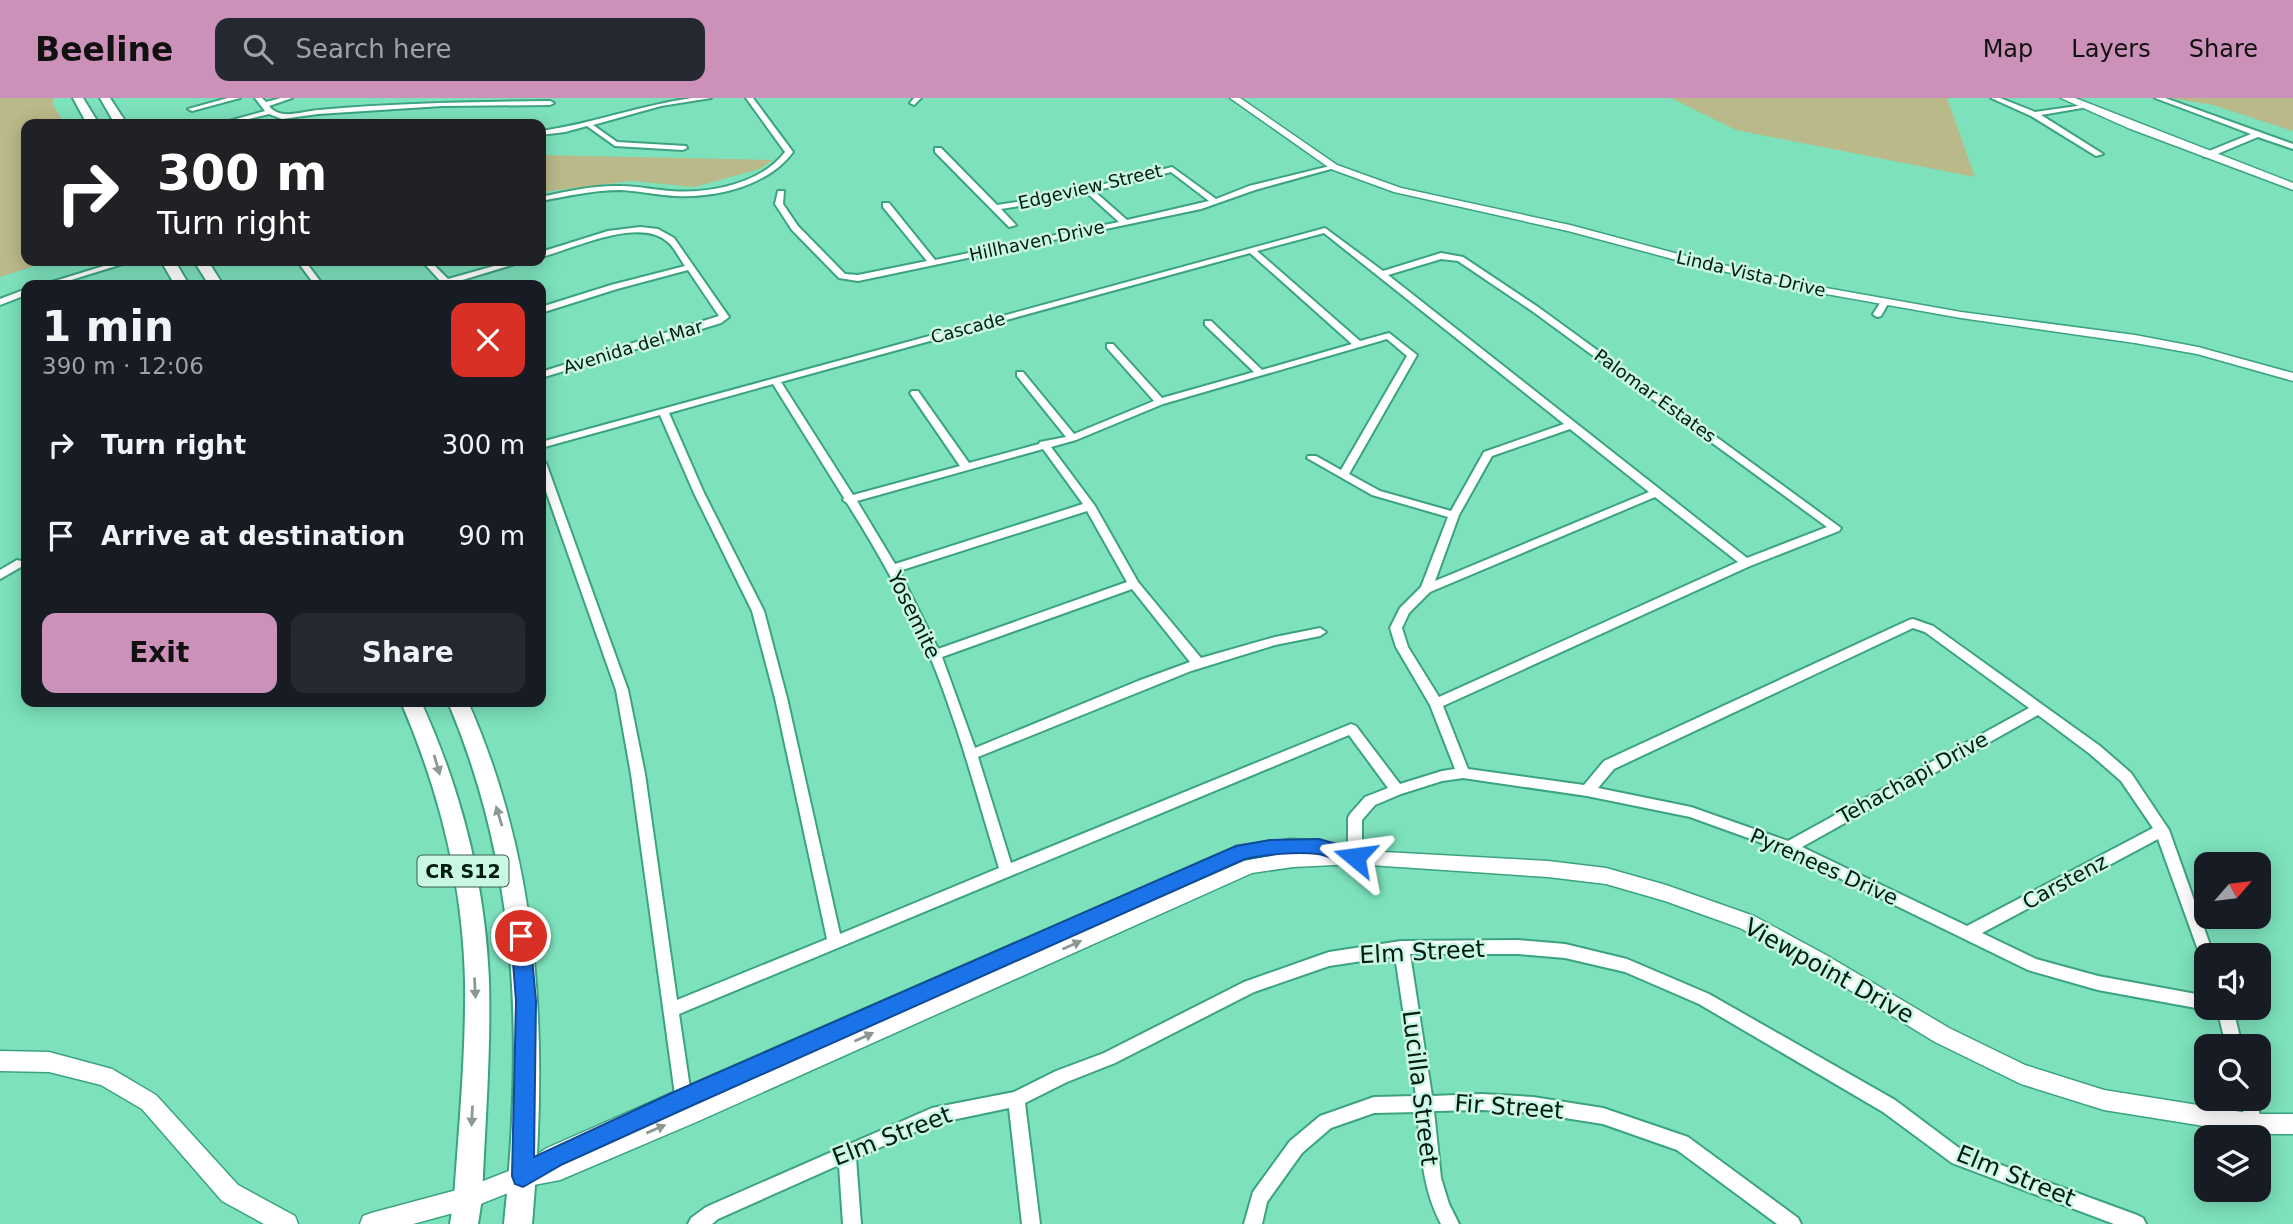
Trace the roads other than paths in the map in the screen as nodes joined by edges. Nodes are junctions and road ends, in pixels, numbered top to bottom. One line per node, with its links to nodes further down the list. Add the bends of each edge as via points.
1 (78, 98): 20 (main road)
2 (105, 98): 21 (main road)
3 (237, 98): 17 (street)
4 (258, 98): 15 (street)
5 (289, 98): 15 (street)
6 (384, 98): 16 (street)
7 (708, 98): 23 (street, via 661,104)
8 (749, 98): 37 (street, via 789,152 776,169 758,178 687,194 611,189)
9 (1234, 98): 32 (street, Linda Vista Drive)
10 (1994, 98): 19 (street)
11 (2066, 98): 13 (main road)
12 (2158, 98): 25 (street)
13 (2084, 102): 19 (street); 29 (main road); 31 (main road)
14 (550, 103): 16 (street)
15 (264, 105): 18 (street)
16 (387, 108): 18 (street, via 282,117)
17 (192, 109)
18 (270, 112): 22 (street)
19 (2034, 114): 30 (street)
20 (90, 119)
21 (118, 119)
22 (247, 119)
23 (588, 124): 24 (street); 27 (street, via 615,144)
24 (546, 131)
25 (2256, 135): 26 (street); 29 (street)
26 (2293, 147)
27 (683, 148)
28 (938, 150): 40 (street)
29 (2219, 151): 31 (street); 33 (main road)
30 (2099, 154)
31 (2207, 155): 34 (main road)
32 (1334, 167): 38 (street, Hillhaven Drive); 56 (street, Linda Vista Drive, via 1388,187 1695,262)
33 (2293, 179)
34 (2293, 187)
35 (1087, 190): 38 (street, Edgeview Street, via 1172,169); 40 (street, Edgeview Street); 41 (street)
36 (781, 193): 45 (street, Hillhaven Drive, via 779,204 795,228 842,276 858,278)
37 (546, 198)
38 (1214, 202): 41 (street, Hillhaven Drive)
39 (886, 205): 45 (street)
40 (995, 208): 42 (street)
41 (1124, 222): 45 (street, Hillhaven Drive)
42 (1012, 225)
43 (1252, 251): 50 (street, Cascade, via 1325,230); 60 (street); 66 (street, Cascade)
44 (546, 253): 49 (street, via 640,229 671,240)
45 (933, 263)
46 (111, 266): 51 (street)
47 (431, 266): 52 (street)
48 (503, 266): 53 (street)
49 (690, 267): 57 (street); 62 (street, Avenida del Mar, via 724,317)
50 (1383, 274): 70 (street); 82 (street, Palomar Estates, via 1441,256 1460,259 1835,528)
51 (64, 280)
52 (444, 280)
53 (453, 280)
54 (21, 294): 55 (street)
55 (0, 302)
56 (1885, 302): 58 (street); 65 (street, Linda Vista Drive, via 2135,339)
57 (546, 309)
58 (1878, 314)
59 (1208, 323): 63 (street)
60 (1358, 344): 63 (street); 76 (street, via 1389,336 1412,355)
61 (1110, 346): 68 (street)
62 (546, 373)
63 (1261, 373): 68 (street)
64 (1020, 374): 71 (street)
65 (2293, 377)
66 (775, 380): 69 (street, Cascade); 79 (street, Yosemite)
67 (915, 393): 75 (street)
68 (1160, 402): 71 (street)
69 (663, 410): 72 (street, Cascade); 105 (street, via 758,611)
70 (1572, 425): 78 (street); 81 (street, via 1488,454)
71 (1072, 438): 73 (street)
72 (546, 444)
73 (1044, 444): 75 (street); 80 (street)
74 (1311, 458): 76 (street)
75 (966, 467): 79 (street)
76 (1343, 476): 81 (street, via 1376,493)
77 (546, 477): 108 (street, via 622,690)
78 (1657, 492): 82 (street); 87 (street)
79 (848, 500): 84 (street, Yosemite)
80 (1090, 506): 84 (street); 86 (street)
81 (1454, 515): 87 (street)
82 (1746, 563): 91 (street)
83 (17, 564): 85 (street)
84 (892, 569): 89 (street, Yosemite)
85 (0, 575)
86 (1134, 584): 89 (street); 90 (street)
87 (1426, 589): 91 (street, via 1404,611 1396,628 1402,647)
88 (1320, 632): 90 (street, via 1269,640)
89 (935, 656): 95 (street, Yosemite)
90 (1198, 663): 95 (street)
91 (1436, 704): 96 (street)
92 (413, 707): 118 (main road, CR S12, one-way to 118, via 433,754 458,843 472,930 477,1016)
93 (460, 707): 117 (main road, CR S12, one-way to 93, via 526,1001 519,914 502,826 475,737)
94 (2038, 709): 98 (street, via 1929,629 1913,623 1609,765); 99 (street, via 2126,777); 100 (street, Tehachapi Drive)
95 (971, 755): 102 (street, Yosemite)
96 (1463, 773): 97 (street, Pyrenees Drive); 98 (street, Pyrenees Drive)
97 (1397, 790): 101 (street, Pyrenees Drive, via 1370,801 1355,818); 102 (street, via 1351,729)
98 (1587, 791): 100 (street, Pyrenees Drive, via 1691,812)
99 (2162, 830): 103 (street, Carstenz); 104 (street)
100 (1789, 847): 103 (street, Pyrenees Drive)
101 (1355, 857): 112 (street, Viewpoint Drive, via 1250,866); 114 (street, Viewpoint Drive, via 1548,869 1606,876 1666,893 1747,922 1942,1035 2021,1074 2104,1100)
102 (1007, 872): 105 (street)
103 (1968, 933): 107 (street, Pyrenees Drive, via 2034,965)
104 (2202, 943)
105 (835, 944): 108 (street)
106 (1401, 948): 110 (street, Elm Street, via 1329,959 1249,987); 111 (street, Lucilla Street); 128 (street, Elm Street, via 1518,947 1565,951 1627,966 1744,1022 1889,1106 1958,1157)
107 (2194, 1000)
108 (672, 1010): 112 (street)
109 (0, 1061): 119 (street, via 49,1062 105,1076 149,1102 230,1193)
110 (1016, 1099): 116 (street, Elm Street, via 932,1116); 124 (street)
111 (1424, 1102): 125 (street, Fir Street, via 1374,1105 1326,1122 1296,1147 1259,1198); 126 (street, Lucilla Street, via 1433,1184); 127 (street, Fir Street, via 1533,1105 1603,1116 1682,1143)
112 (684, 1107): 117 (street, Viewpoint Drive, via 560,1169)
113 (2251, 1111): 114 (street)
114 (2254, 1124): 115 (street, Viewpoint Drive)
115 (2293, 1124)
116 (847, 1152): 122 (street, Elm Street); 123 (street)
117 (523, 1176): 118 (street, Viewpoint Drive); 121 (main road, CR S12)
118 (466, 1211): 120 (street, Viewpoint Drive)
119 (287, 1224)
120 (371, 1224)
121 (518, 1224)
122 (697, 1224)
123 (852, 1224)
124 (1031, 1224)
125 (1252, 1224)
126 (1450, 1224)
127 (1792, 1224)
128 (2137, 1224)

